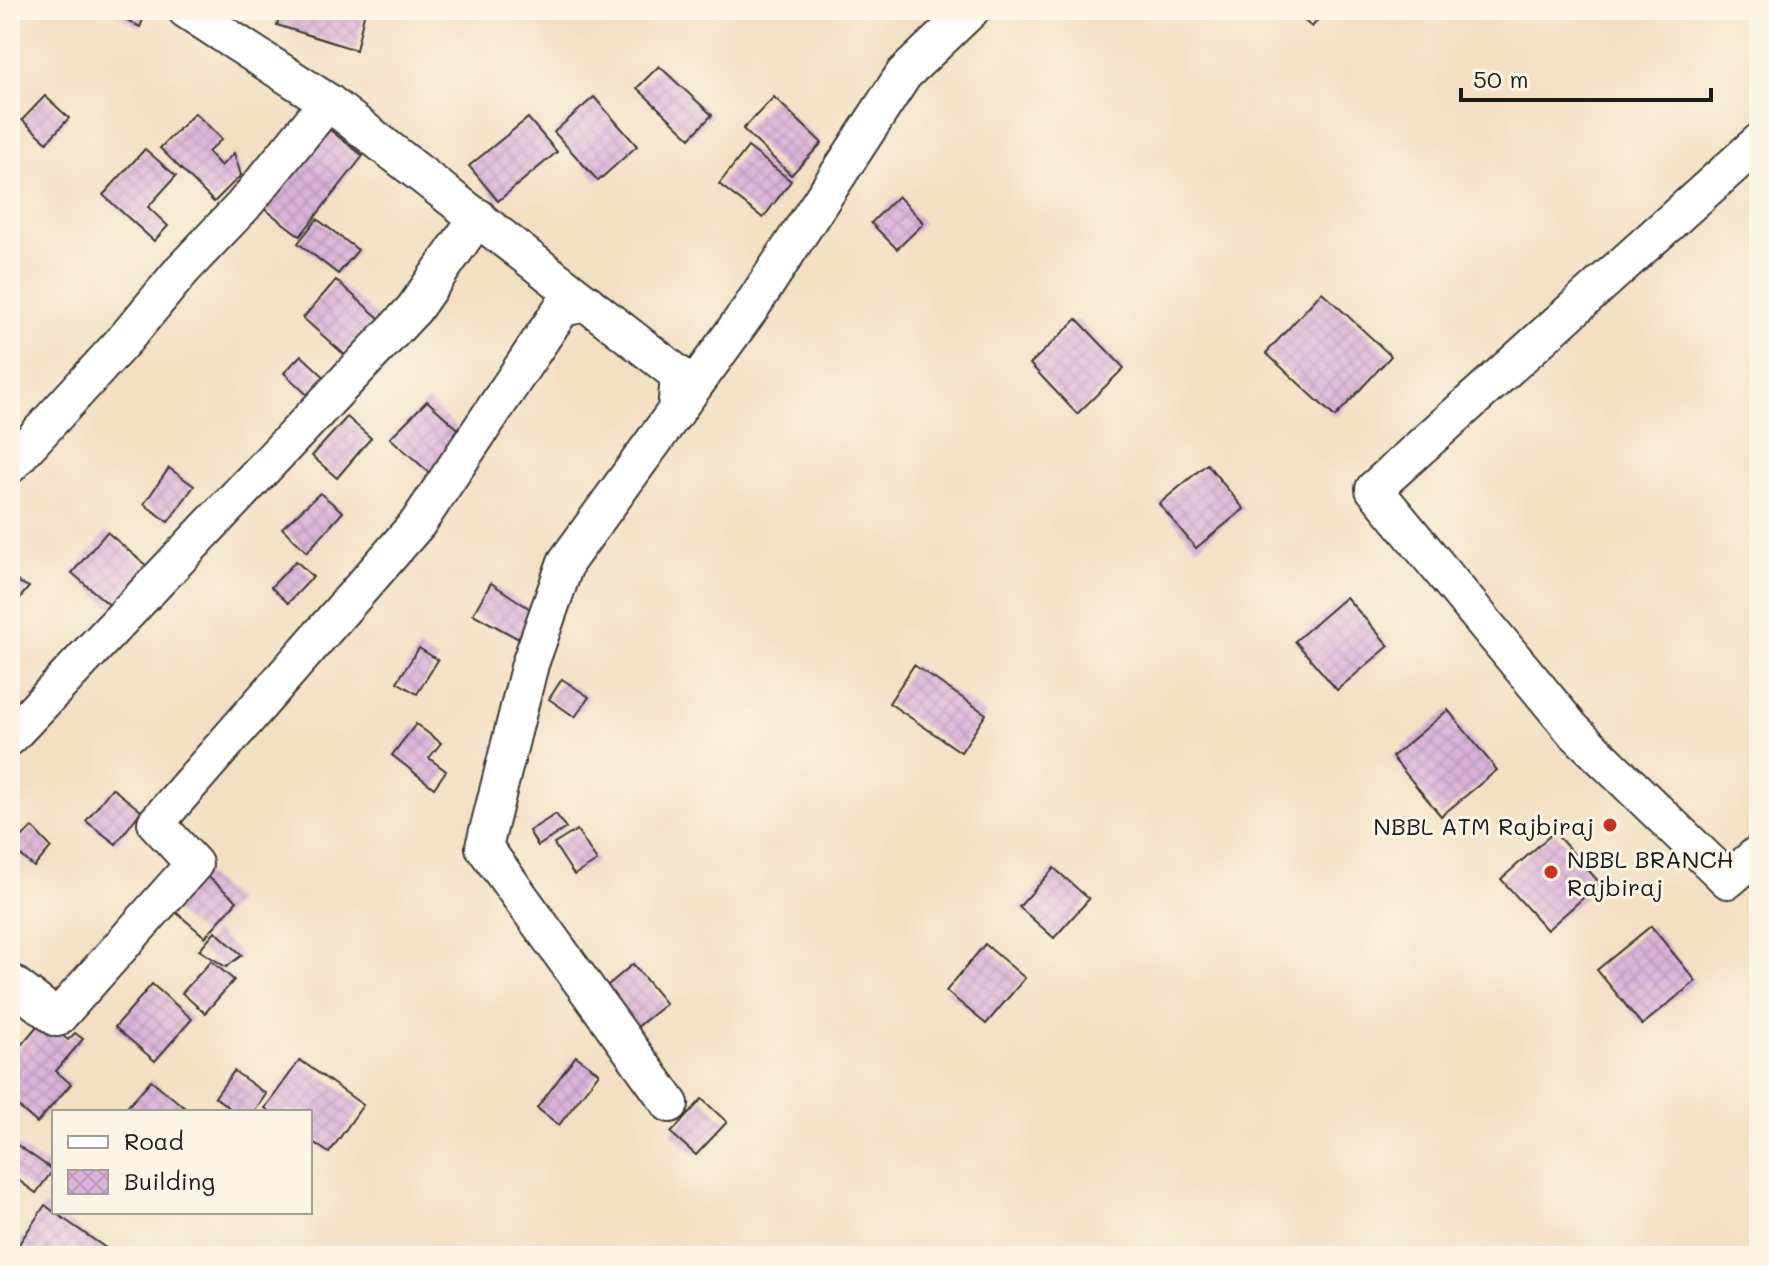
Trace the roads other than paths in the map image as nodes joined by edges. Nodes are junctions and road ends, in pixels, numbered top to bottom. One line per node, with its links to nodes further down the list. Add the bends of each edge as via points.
1 (186, 10): 3 (street)
2 (971, 10): 7 (street, via 904,74)
3 (328, 102): 5 (street); 8 (street, via 243,206)
4 (1759, 142): 10 (street, via 1374,489 1572,729 1728,880)
5 (478, 217): 6 (street); 9 (street, via 414,309)
6 (587, 303): 7 (street, via 679,375); 11 (street, via 562,308 418,523 156,823 194,864 57,1018)
7 (676, 412): 12 (street, via 566,562 530,664 484,847)
8 (10, 465)
9 (10, 737)
10 (1759, 853)
11 (10, 982)
12 (670, 1104)

